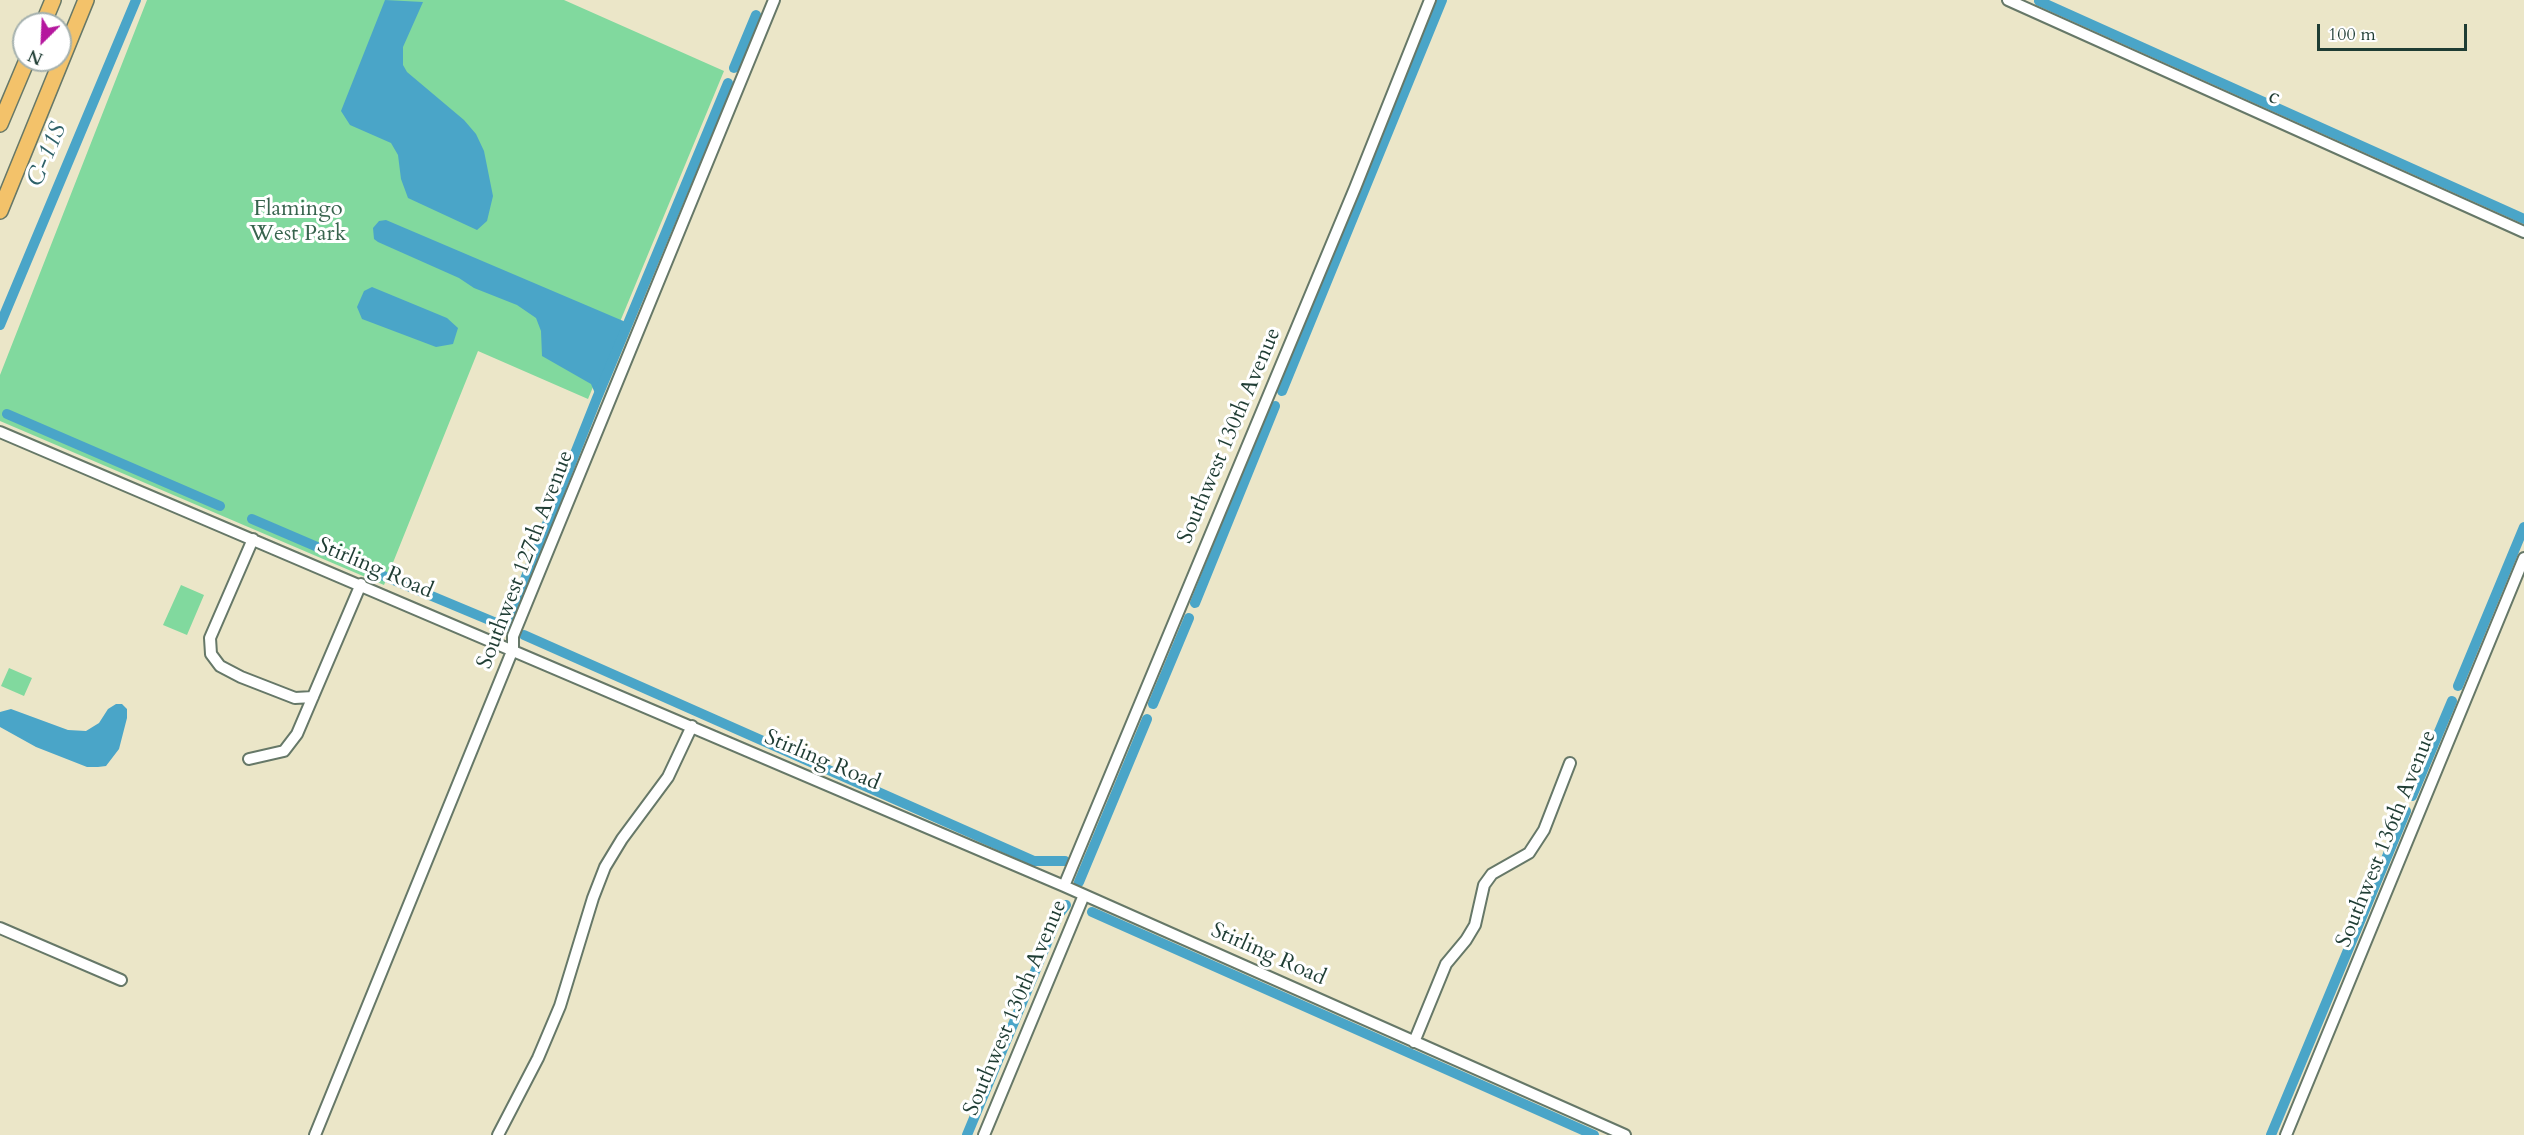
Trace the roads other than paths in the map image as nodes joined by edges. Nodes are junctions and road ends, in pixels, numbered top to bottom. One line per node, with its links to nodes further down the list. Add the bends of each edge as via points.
1 (86, 0): 7 (highway)
2 (774, 0): 13 (street, Southwest 127th Avenue, via 517,625)
3 (1430, 0): 18 (street, Southwest 130th Avenue)
4 (2008, 0): 8 (street, c)
5 (22, 72): 6 (highway)
6 (0, 124)
7 (0, 211)
8 (2524, 232)
9 (0, 432): 10 (street, Stirling Road)
10 (253, 539): 12 (street, Stirling Road); 14 (street, via 210,638 211,654 220,666 241,677 295,698)
11 (2524, 558): 27 (street, Southwest 136th Avenue)
12 (361, 584): 13 (street, Stirling Road); 14 (street)
13 (513, 649): 15 (street, Stirling Road); 23 (street, Southwest 127th Avenue)
14 (313, 697): 16 (street, via 297,734 284,751)
15 (692, 726): 18 (street, Stirling Road); 24 (street, via 668,777 605,867 560,1006)
16 (249, 759)
17 (1570, 763): 22 (street, via 1544,830 1529,853 1492,874 1484,885 1475,925 1446,964)
18 (1064, 886): 19 (street, Stirling Road)
19 (1084, 895): 22 (street, Stirling Road); 25 (street, Southwest 130th Avenue)
20 (0, 928): 21 (street)
21 (122, 980)
22 (1414, 1042): 26 (street, Stirling Road)
23 (315, 1135)
24 (498, 1135)
25 (984, 1135)
26 (1625, 1135)
27 (2286, 1135)

